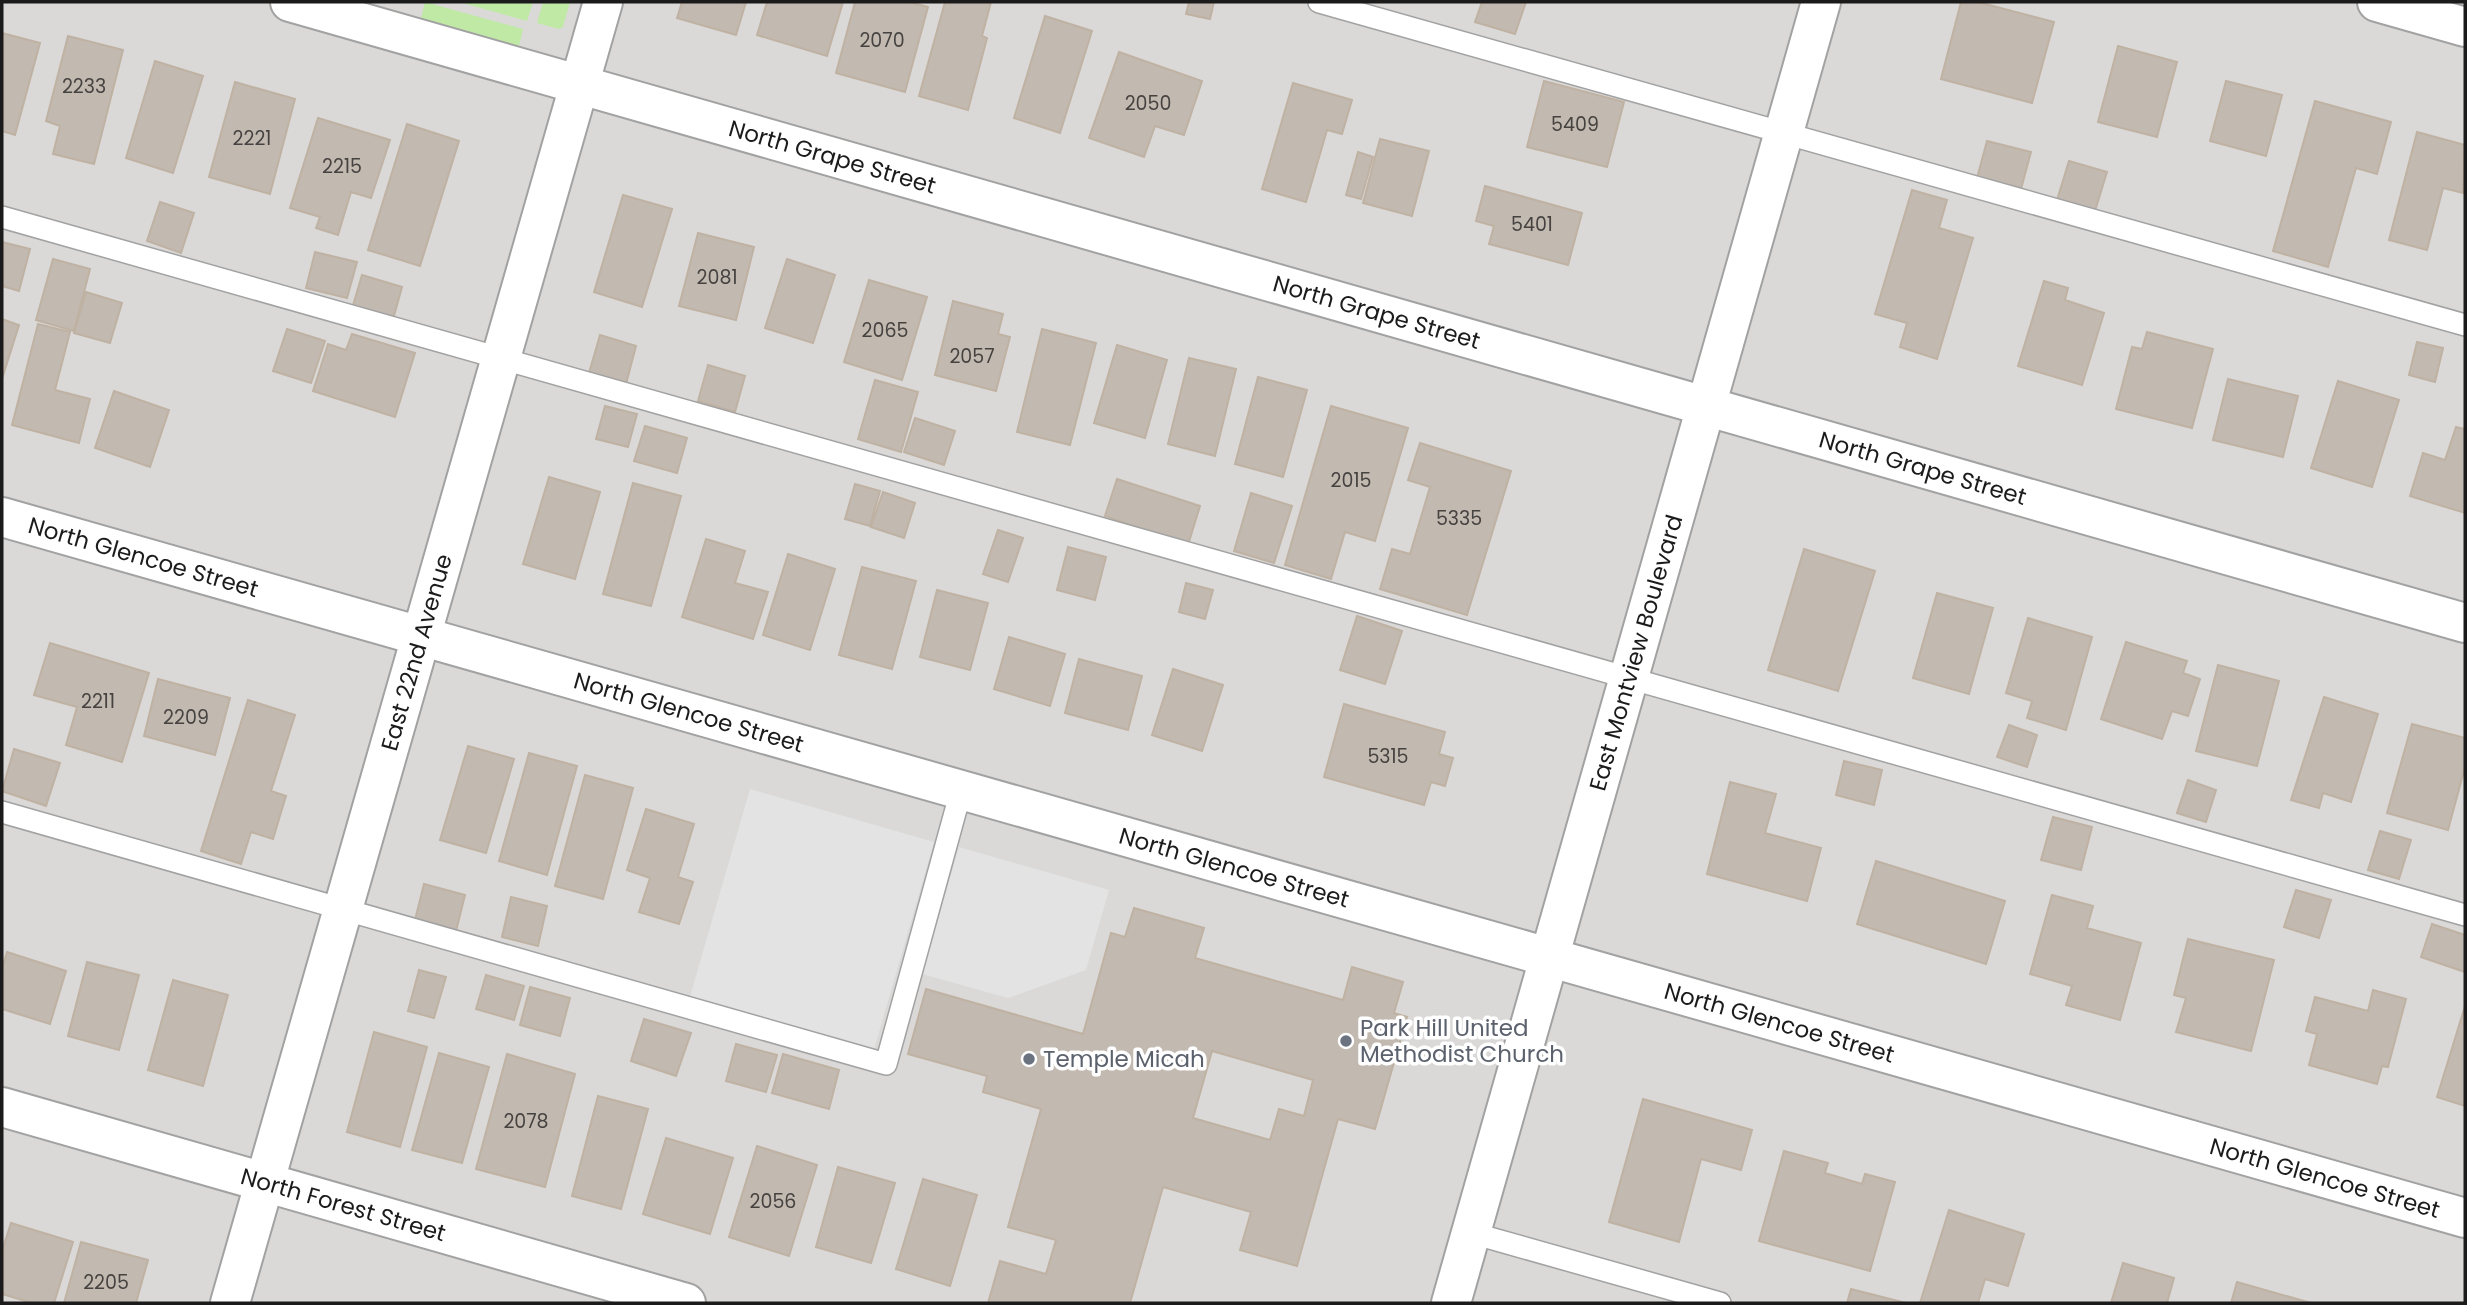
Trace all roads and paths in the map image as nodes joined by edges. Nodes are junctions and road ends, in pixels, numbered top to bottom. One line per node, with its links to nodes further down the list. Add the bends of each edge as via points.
1 (290, 2): 7 (street, North Grape Street)
2 (603, 2): 7 (street, East 22nd Avenue)
3 (1319, 2): 8 (lane)
4 (1821, 2): 8 (street, East Montview Boulevard)
5 (2377, 2): 6 (street)
6 (2465, 27)
7 (579, 84): 11 (street, East 22nd Avenue); 12 (street, North Grape Street)
8 (1783, 133): 10 (lane); 12 (street, East Montview Boulevard)
9 (2, 217): 11 (lane)
10 (2465, 325)
11 (500, 361): 15 (street, East 22nd Avenue); 16 (lane)
12 (1705, 406): 14 (street, North Grape Street); 16 (street, East Montview Boulevard)
13 (2, 517): 15 (street, North Glencoe Street)
14 (2465, 623)
15 (421, 637): 17 (street, North Glencoe Street); 19 (street, East 22nd Avenue)
16 (1628, 678): 20 (lane); 21 (street, East Montview Boulevard)
17 (961, 791): 19 (lane, via 886,1064); 21 (street, North Glencoe Street)
18 (2, 812): 19 (lane)
19 (343, 909): 23 (street, East 22nd Avenue)
20 (2465, 915)
21 (1549, 958): 24 (street, North Glencoe Street); 25 (street, East Montview Boulevard)
22 (2, 1107): 23 (street, North Forest Street)
23 (266, 1180): 26 (street, East 22nd Avenue); 27 (street, North Forest Street)
24 (2465, 1218)
25 (1472, 1233): 28 (street, East Montview Boulevard); 29 (lane)
26 (230, 1303)
27 (686, 1303)
28 (1451, 1303)
29 (1720, 1303)

